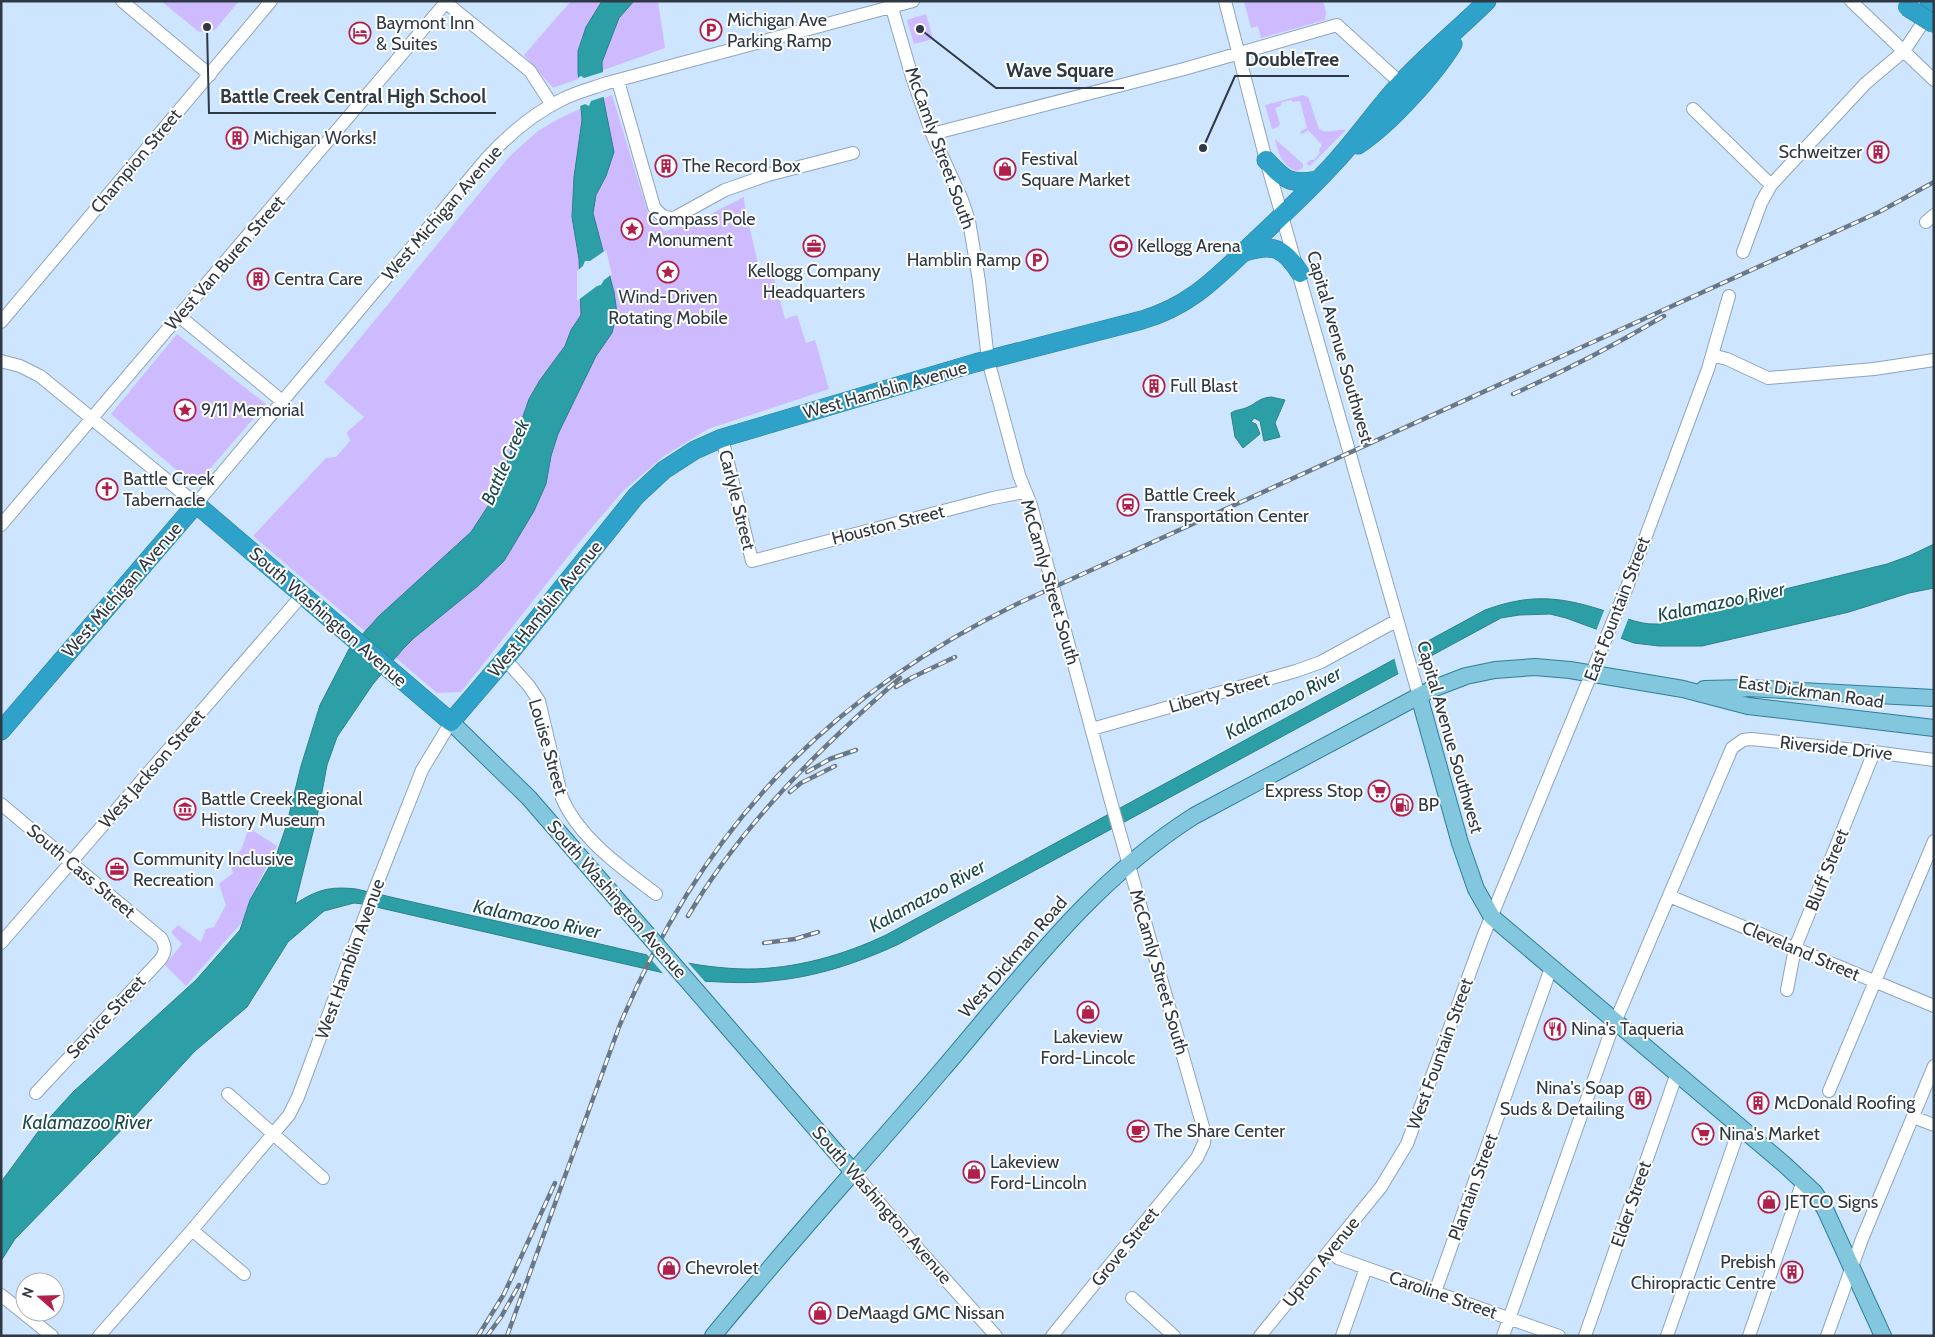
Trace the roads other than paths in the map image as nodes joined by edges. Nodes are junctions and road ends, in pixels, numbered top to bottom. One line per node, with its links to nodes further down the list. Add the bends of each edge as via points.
1 (122, 1): 15 (street)
2 (271, 1): 15 (street, Champion Street)
3 (913, 1): 9 (street, West Michigan Avenue)
4 (1225, 1): 14 (street, Capital Avenue Southwest)
5 (1487, 1): 18 (highway, West Hamblin Avenue)
6 (1851, 1): 13 (street)
7 (1929, 1): 11 (highway)
8 (445, 2): 19 (street, via 530,71); 31 (street, West Van Buren Street)
9 (891, 4): 17 (street, West Michigan Avenue); 21 (street, McCamly Street South)
10 (1902, 4): 12 (highway, bridge)
11 (1934, 5): 12 (street)
12 (1930, 22): 13 (street)
13 (1904, 51): 16 (street); 25 (street, via 1866,83)
14 (1238, 54): 18 (street, via 1338,25); 21 (street); 23 (street, Capital Avenue Southwest)
15 (210, 75): 32 (street, Champion Street)
16 (1934, 80)
17 (613, 82): 19 (street, West Michigan Avenue); 22 (street, via 654,207 661,216 676,217 726,190)
18 (1407, 88): 24 (highway, West Hamblin Avenue)
19 (558, 102): 37 (street, West Michigan Avenue, via 517,129 487,158)
20 (1693, 108): 25 (street)
21 (932, 134): 34 (street, McCamly Street South, via 970,225)
22 (853, 153)
23 (1266, 160): 24 (highway, via 1287,180 1300,183); 26 (street, Capital Avenue Southwest)
24 (1316, 180): 26 (highway, West Hamblin Avenue)
25 (1771, 185): 27 (street)
26 (1282, 215): 28 (highway, West Hamblin Avenue); 29 (street, Capital Avenue Southwest)
27 (1742, 252)
28 (1242, 253): 29 (highway, via 1267,247 1278,249 1292,260); 34 (highway, West Hamblin Avenue, via 1204,289 1158,315)
29 (1300, 273): 45 (street, Capital Avenue Southwest)
30 (1729, 296): 33 (street, East Fountain Street)
31 (179, 316): 37 (street); 38 (street, West Van Buren Street)
32 (1, 322)
33 (1712, 355): 35 (street, via 1768,378 1874,370); 47 (street, East Fountain Street)
34 (988, 360): 39 (highway, West Hamblin Avenue); 40 (street, McCamly Street South)
35 (1934, 360)
36 (1, 361): 38 (street, via 40,376)
37 (282, 401): 41 (street, West Michigan Avenue)
38 (93, 418): 41 (street); 42 (street, West Van Buren Street)
39 (722, 438): 43 (street, Carlyle Street); 46 (highway, West Hamblin Avenue, via 695,450 664,470 636,496)
40 (1024, 492): 43 (street, Houston Street); 53 (street, McCamly Street South, via 1031,505)
41 (196, 504): 44 (highway, South Washington Avenue); 54 (highway, West Michigan Avenue)
42 (1, 525)
43 (758, 560)
44 (303, 594): 51 (highway, South Washington Avenue); 59 (street, West Jackson Street)
45 (1396, 621): 49 (street, Capital Avenue Southwest); 53 (street, Liberty Street, via 1321,662 1296,671)
46 (506, 660): 51 (highway, West Hamblin Avenue); 61 (street, Louise Street, via 539,701 567,810 600,850)
47 (1592, 674): 48 (main road, East Dickman Road); 49 (main road, East Dickman Road, via 1536,667 1495,670 1466,676); 63 (street, East Fountain Street)
48 (1683, 689): 50 (main road, East Dickman Road, via 1747,688); 52 (main road, East Dickman Road, via 1748,706)
49 (1419, 696): 60 (main road, West Dickman Road, via 1194,816 1157,840); 63 (main road, Capital Avenue Southwest, via 1460,844 1476,889)
50 (1934, 698)
51 (451, 722): 80 (street, West Hamblin Avenue, via 422,770 298,1097 289,1115); 82 (main road, South Washington Avenue, bridge, via 529,798)
52 (1934, 728)
53 (1092, 729): 60 (street, McCamly Street South)
54 (1, 731)
55 (1874, 752): 56 (street, Riverside Drive); 62 (street, Riverside Drive, via 1751,739 1739,741 1730,751); 66 (street, Bluff Street)
56 (1934, 760)
57 (1, 804): 59 (street, South Cass Street)
58 (1934, 840): 68 (street)
59 (70, 862): 64 (street, South Cass Street); 65 (street, West Jackson Street)
60 (1130, 864): 81 (street, McCamly Street South, via 1203,1123 1204,1143); 82 (main road, West Dickman Road, via 1087,901 1022,973)
61 (656, 894)
62 (1669, 896): 66 (street, Cleveland Street); 71 (street)
63 (1492, 917): 67 (main road, Capital Avenue Southwest); 85 (street, West Fountain Street, via 1412,1132 1398,1162)
64 (162, 939): 75 (street, Service Street, via 165,953 160,960)
65 (1, 943)
66 (1795, 948): 68 (street, Cleveland Street); 69 (street, Bluff Street)
67 (1551, 968): 71 (main road, Capital Avenue Southwest); 91 (street, Plantain Street)
68 (1874, 982): 70 (street, Cleveland Street); 74 (street)
69 (1787, 990)
70 (1934, 1006)
71 (1616, 1022): 73 (main road, Capital Avenue Southwest); 94 (street)
72 (1934, 1066): 77 (street)
73 (1677, 1073): 79 (main road, Capital Avenue Southwest); 105 (street, Elder Street)
74 (1829, 1091)
75 (36, 1093)
76 (228, 1094): 80 (street)
77 (1913, 1116): 78 (street); 88 (street)
78 (1934, 1125)
79 (1740, 1127): 84 (main road, Capital Avenue Southwest); 106 (street)
80 (272, 1133): 83 (street); 86 (street, West Hamblin Avenue)
81 (1197, 1158): 99 (street, Grove Street)
82 (854, 1172): 97 (main road, West Dickman Road); 98 (street, South Washington Avenue)
83 (323, 1178)
84 (1803, 1181): 88 (main road, Capital Avenue Southwest, via 1825,1209); 107 (street)
85 (1381, 1187): 87 (street, Upton Avenue)
86 (192, 1230): 90 (street); 96 (street, West Hamblin Avenue)
87 (1330, 1250): 89 (street, Caroline Street, via 1338,1258); 101 (street, Upton Avenue)
88 (1852, 1267): 108 (street); 109 (main road, Capital Avenue Southwest)
89 (1366, 1268): 91 (street, Caroline Street); 102 (street)
90 (244, 1274)
91 (1435, 1292): 94 (street, Caroline Street)
92 (1, 1295): 95 (street)
93 (1132, 1298): 100 (street)
94 (1509, 1318): 103 (street); 104 (street, Caroline Street)
95 (52, 1336)
96 (99, 1336)
97 (713, 1336)
98 (996, 1336)
99 (1052, 1336)
100 (1174, 1336)
101 (1260, 1336)
102 (1342, 1336)
103 (1503, 1336)
104 (1559, 1336)
105 (1585, 1336)
106 (1668, 1336)
107 (1749, 1336)
108 (1827, 1336)
109 (1883, 1336)

